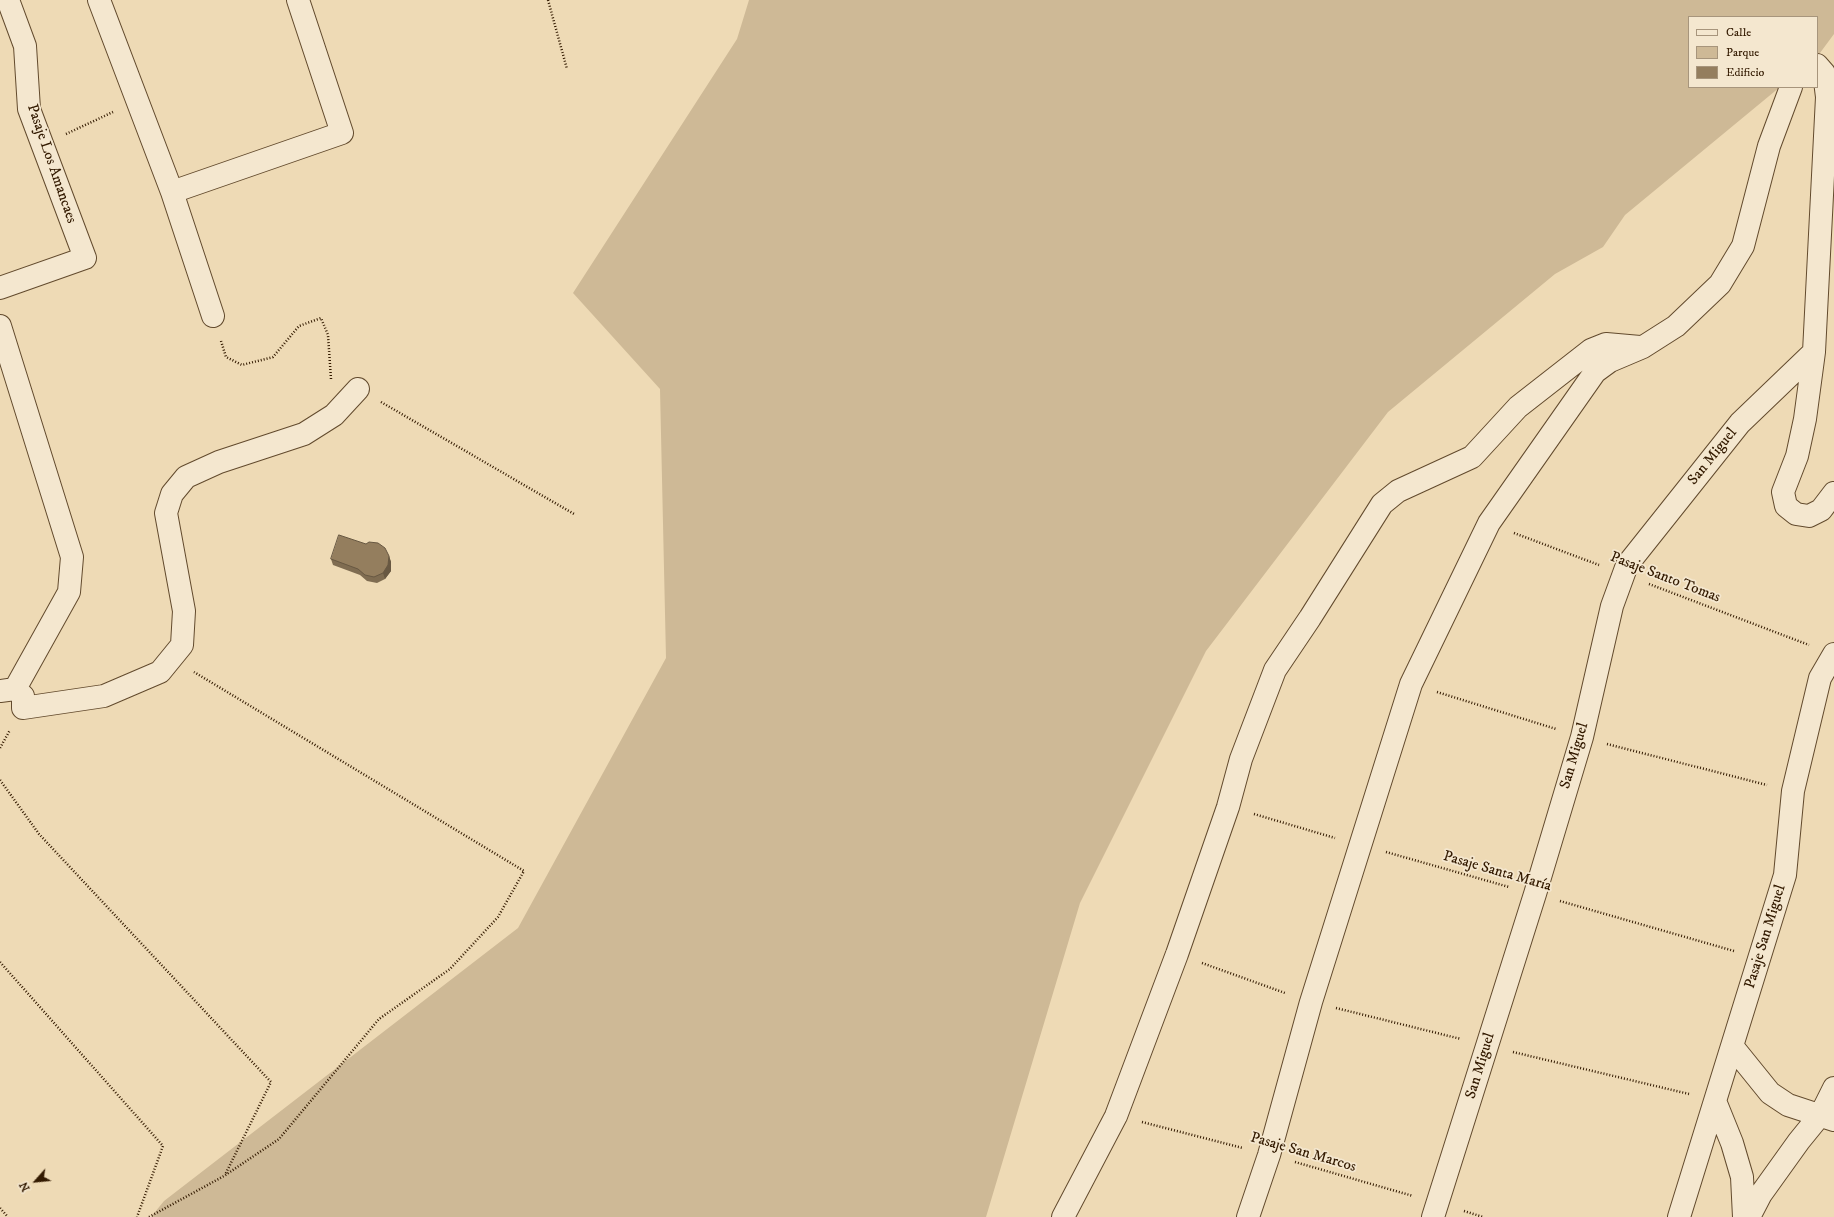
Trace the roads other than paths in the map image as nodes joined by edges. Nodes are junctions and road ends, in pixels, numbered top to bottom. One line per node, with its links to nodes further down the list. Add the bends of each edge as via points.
1 (8, 0): 8 (street, Pasaje Los Amancaes, via 24,46 29,109 84,258)
2 (99, 0): 6 (street)
3 (298, 0): 6 (street, via 342,133)
4 (1818, 67): 10 (street, via 1824,74 1827,97)
5 (1791, 88): 12 (street, via 1769,146 1743,246 1720,284 1676,326)
6 (172, 192): 9 (street)
7 (1834, 286): 10 (street)
8 (0, 288)
9 (213, 316)
10 (1815, 320): 13 (street)
11 (0, 326): 17 (street, via 72,557 69,592)
12 (1643, 347): 23 (street, via 1606,344 1591,350 1518,407 1472,457 1398,491 1382,504 1275,670 1240,759 1228,807 1177,954 1116,1116); 24 (street, via 1610,361 1595,372 1489,523 1411,684 1310,1002 1269,1154)
13 (1814, 352): 15 (street, via 1797,456 1783,492 1786,506 1796,514 1809,516 1821,510); 22 (street, San Miguel, via 1740,423 1627,565 1612,606 1582,737)
14 (358, 389): 17 (street, via 334,415 304,434 219,462 186,477 172,494 166,513 184,611 182,645 160,672 104,696 22,708 23,696)
15 (1834, 493)
16 (1834, 654): 18 (street, Pasaje San Miguel, via 1820,678 1793,791 1785,875)
17 (7, 690)
18 (1732, 1046): 20 (street, Pasaje San Miguel); 21 (street, via 1770,1094 1788,1105)
19 (1834, 1088): 21 (street)
20 (1715, 1101): 25 (street, Pasaje San Miguel); 26 (street, via 1742,1177)
21 (1828, 1117): 27 (street, via 1799,1141 1761,1194)
22 (1435, 1210)
23 (1063, 1217)
24 (1248, 1217)
25 (1679, 1217)
26 (1744, 1217)
27 (1749, 1217)

